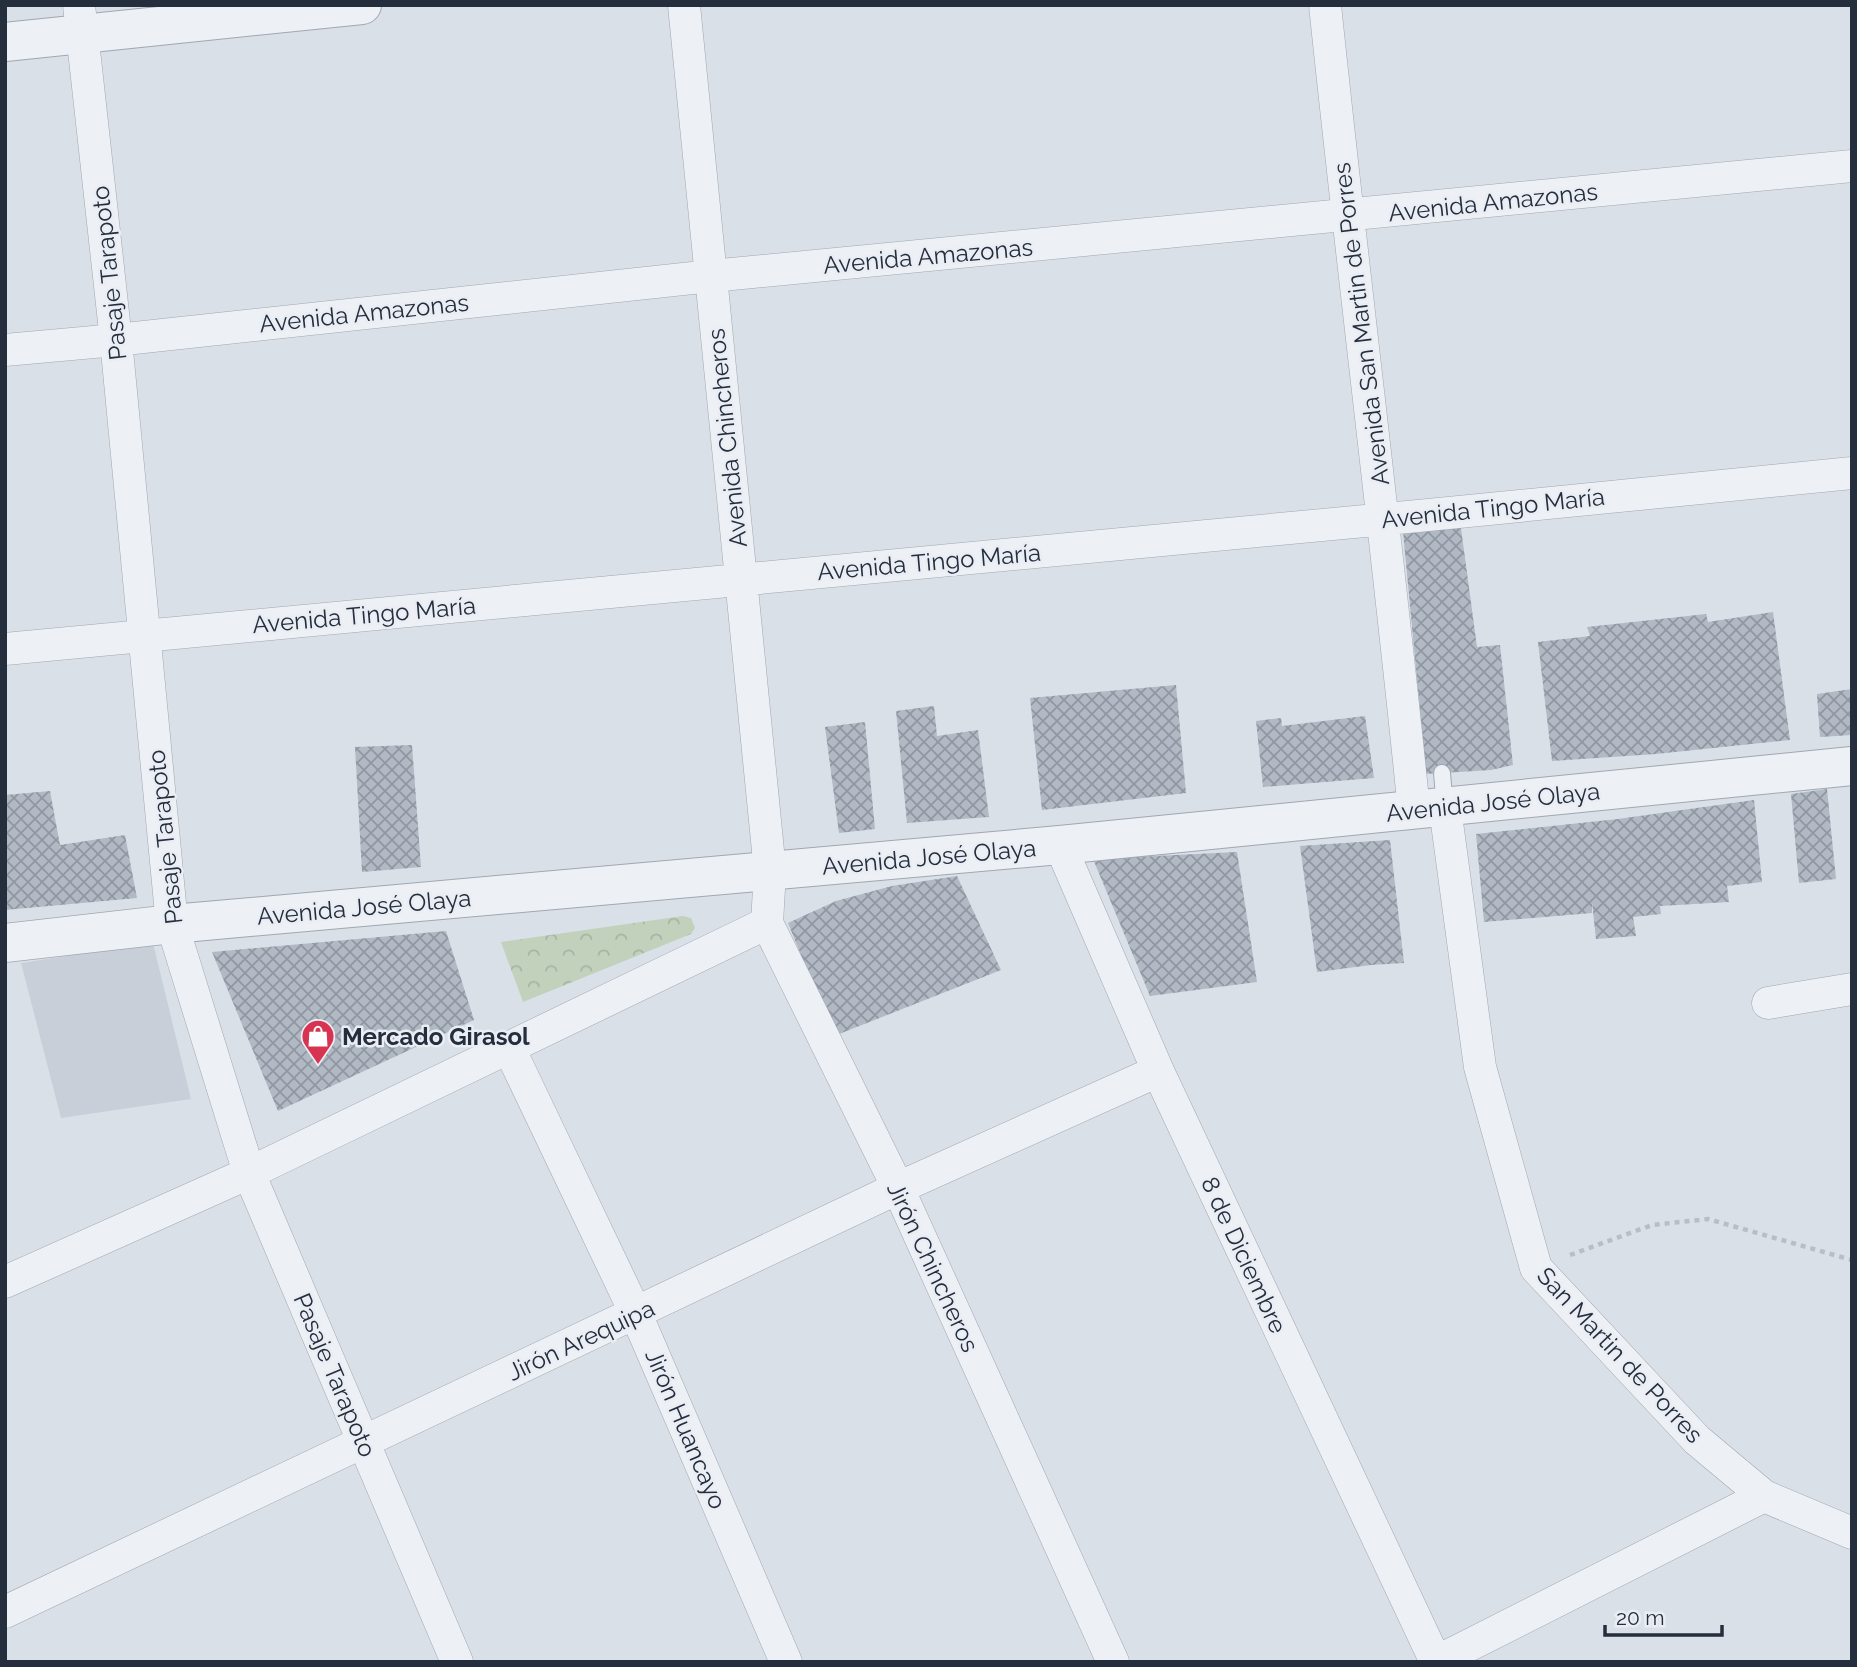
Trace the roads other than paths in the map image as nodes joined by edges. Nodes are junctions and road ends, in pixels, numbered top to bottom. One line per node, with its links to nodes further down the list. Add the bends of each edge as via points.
1 (362, 5): 4 (street)
2 (684, 5): 8 (street, Avenida Chincheros)
3 (1325, 5): 7 (street, Avenida San Martin de Porres)
4 (81, 20): 5 (street); 9 (street, Pasaje Tarapoto)
5 (5, 42)
6 (1852, 166): 7 (street, Avenida Amazonas)
7 (1347, 216): 8 (street, Avenida Amazonas); 12 (street, Avenida San Martin de Porres)
8 (711, 276): 9 (street, Avenida Amazonas); 13 (street, Avenida Chincheros)
9 (116, 340): 10 (street, Avenida Amazonas); 14 (street, Pasaje Tarapoto)
10 (5, 350)
11 (1852, 473): 12 (street, Avenida Tingo María, via 1419,523)
12 (1384, 519): 13 (street, Avenida Tingo María); 17 (street, Avenida San Martin de Porres, via 1397,561)
13 (741, 579): 14 (street, Avenida Tingo María); 19 (street, Avenida Chincheros)
14 (145, 636): 15 (street, Avenida Tingo María); 21 (street, Pasaje Tarapoto)
15 (5, 649)
16 (1852, 766): 17 (street, Avenida José Olaya)
17 (1427, 786): 18 (street, Avenida José Olaya); 32 (street, San Martin de Porres, via 1480,1067 1536,1268 1697,1440)
18 (1060, 845): 19 (street, Avenida José Olaya); 26 (street, 8 de Diciembre)
19 (770, 871): 20 (street, Jirón Chincheros); 21 (street, Avenida José Olaya)
20 (767, 923): 25 (street); 28 (street, Jirón Chincheros)
21 (172, 924): 22 (street, Avenida José Olaya); 27 (street, Pasaje Tarapoto)
22 (5, 943)
23 (1852, 989): 24 (street)
24 (1768, 1003)
25 (509, 1048): 27 (street); 30 (street, Jirón Huancayo)
26 (1158, 1071): 28 (street, Jirón Arequipa); 38 (street, 8 de Diciembre)
27 (249, 1173): 29 (street); 31 (street, Pasaje Tarapoto)
28 (898, 1188): 30 (street, Jirón Arequipa); 37 (street, Jirón Chincheros)
29 (5, 1282)
30 (636, 1314): 31 (street, Jirón Arequipa); 36 (street, Jirón Huancayo)
31 (364, 1443): 34 (street, Jirón Arequipa); 35 (street, Pasaje Tarapoto)
32 (1764, 1496): 33 (street, San Martin de Porres); 38 (street)
33 (1852, 1533)
34 (5, 1612)
35 (457, 1662)
36 (786, 1662)
37 (1112, 1662)
38 (1436, 1662)

